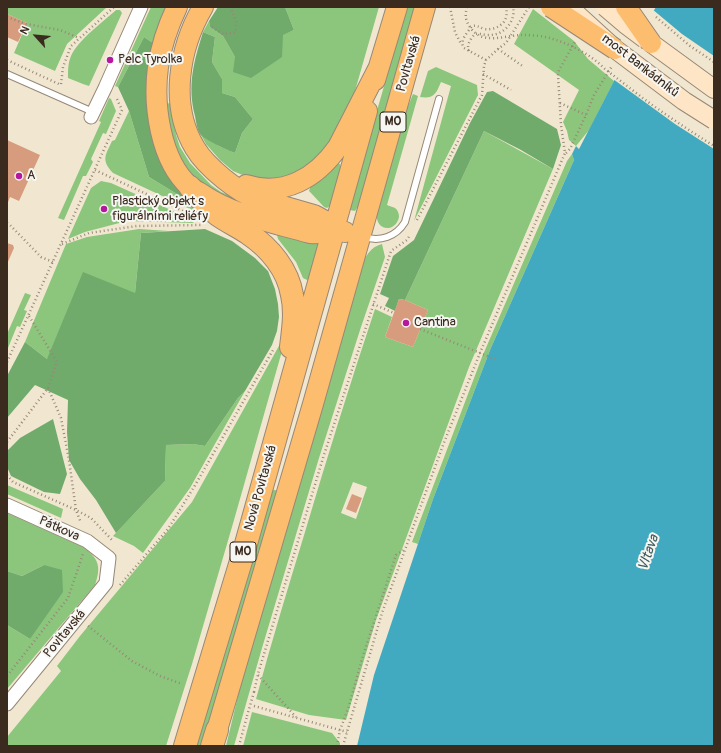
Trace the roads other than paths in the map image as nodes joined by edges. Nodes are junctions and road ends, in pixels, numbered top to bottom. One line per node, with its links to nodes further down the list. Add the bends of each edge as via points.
1 (141, 7): 16 (street)
2 (177, 7): 19 (main road, via 160,57 157,101 167,151 175,168)
3 (397, 7): 12 (main road, MO)
4 (425, 7): 21 (main road, Povltavská / MO)
5 (551, 7): 11 (main road, bridge)
6 (569, 7): 11 (main road, most Barikádníků, bridge)
7 (605, 7): 10 (main road, most Barikádníků, bridge)
8 (626, 7): 10 (main road, bridge)
9 (207, 15): 18 (main road, via 193,25 188,39 180,96 188,136 195,149)
10 (651, 43): 14 (main road, most Barikádníků)
11 (615, 55): 17 (main road, most Barikádníků, bridge)
12 (379, 67): 18 (main road, via 338,147 330,159 310,176 291,185 260,189 236,182); 20 (main road, MO)
13 (7, 74): 16 (lane)
14 (714, 88)
15 (439, 100): 21 (lane, via 405,222 392,235 379,239)
16 (92, 115)
17 (714, 120)
18 (214, 171): 20 (main road, via 248,195 314,215)
19 (190, 187): 20 (main road, via 216,204 249,217 317,234); 22 (highway, via 217,214 262,243 276,258 286,277 292,294 294,315)
20 (334, 229): 21 (main road); 22 (highway, Nová Povltavská / MO)
21 (360, 236): 26 (main road, Nová Povltavská / MO)
22 (286, 402): 27 (highway, Nová Povltavská / MO)
23 (7, 505): 24 (street, Pátkova, via 87,541)
24 (109, 558): 25 (street, Povltavská, via 106,583)
25 (7, 704)
26 (215, 738)
27 (186, 746)

